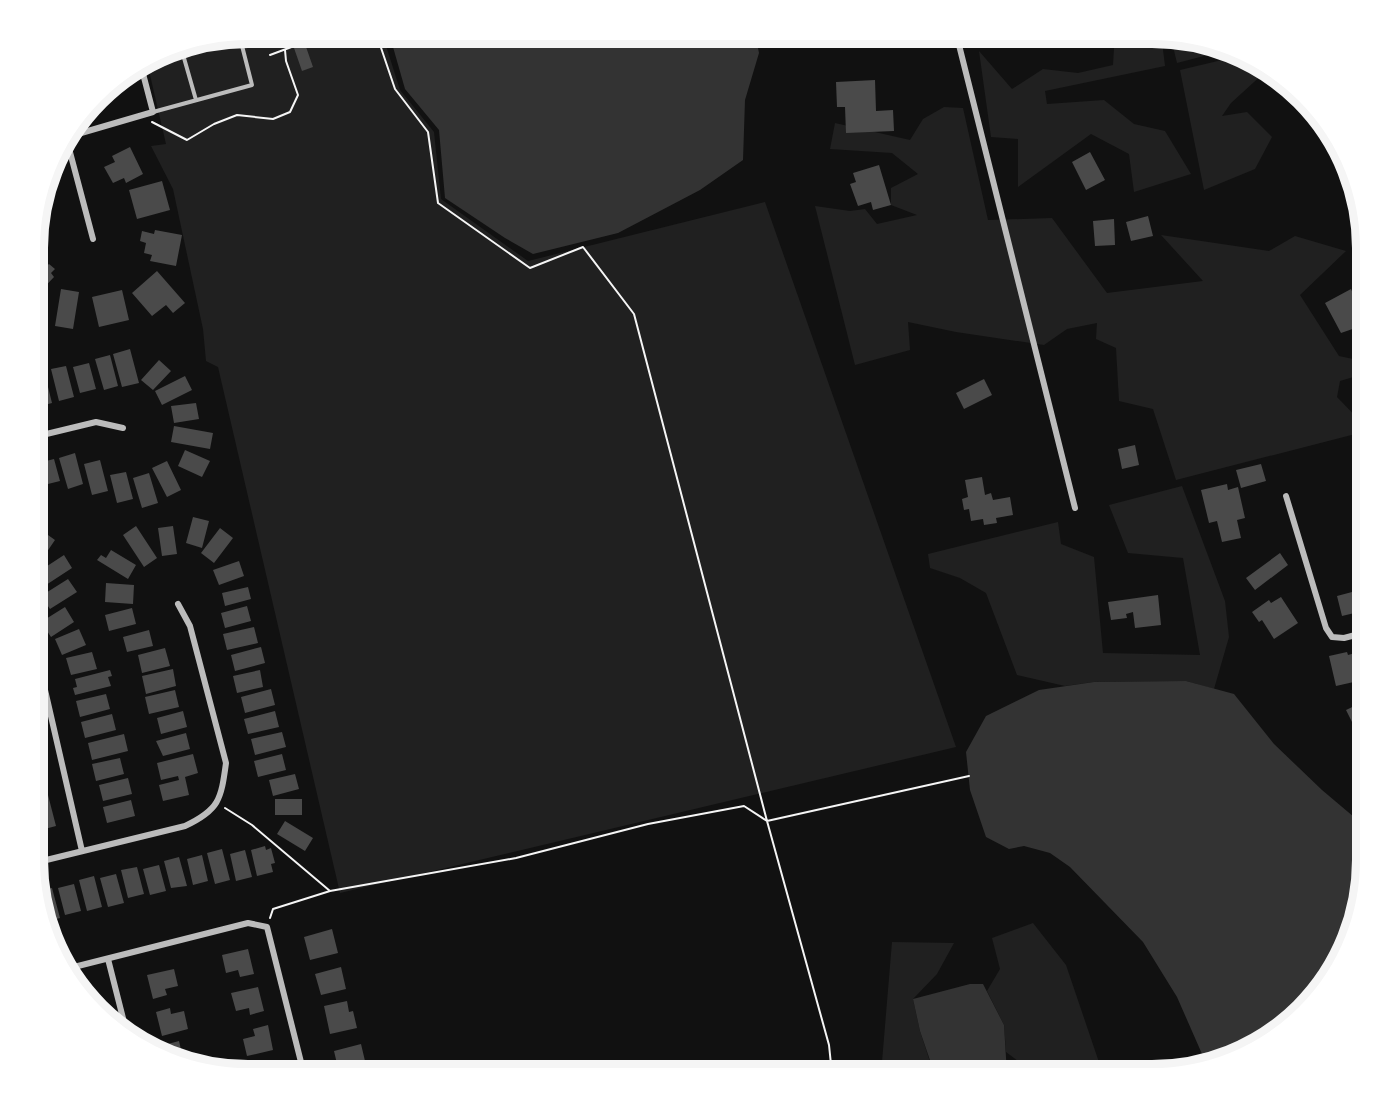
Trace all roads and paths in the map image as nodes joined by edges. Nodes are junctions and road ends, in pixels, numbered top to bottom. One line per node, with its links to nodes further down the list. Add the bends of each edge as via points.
1 (242, 44): 9 (lane, via 252,85)
2 (301, 44): 5 (path)
3 (380, 44): 23 (path, via 395,89 428,132 438,203 530,268 583,248 634,314)
4 (959, 44): 17 (street)
5 (285, 50): 7 (path); 10 (path, via 298,95 290,112 273,119 237,114 187,140 151,122)
6 (183, 54): 9 (lane)
7 (270, 55)
8 (143, 73): 10 (street)
9 (196, 100): 10 (lane)
10 (153, 112): 11 (street)
11 (79, 133)
12 (69, 150): 13 (street)
13 (93, 239)
14 (123, 428): 15 (street, via 96,422)
15 (44, 434)
16 (1286, 496): 19 (street, via 1326,628 1332,637)
17 (1075, 508)
18 (178, 604): 22 (street, via 190,626 226,763)
19 (1356, 635)
20 (44, 688): 24 (street)
21 (969, 776): 23 (path)
22 (217, 803): 24 (street, via 204,817 184,826); 26 (path, via 252,825)
23 (767, 821): 26 (path, via 744,806 719,809 516,858); 32 (path)
24 (82, 851): 25 (street)
25 (44, 860)
26 (329, 889): 27 (path, via 273,909)
27 (267, 927): 28 (street, via 248,923); 31 (street)
28 (108, 958): 29 (street); 30 (street)
29 (74, 967)
30 (124, 1021)
31 (301, 1063)
32 (831, 1064)

